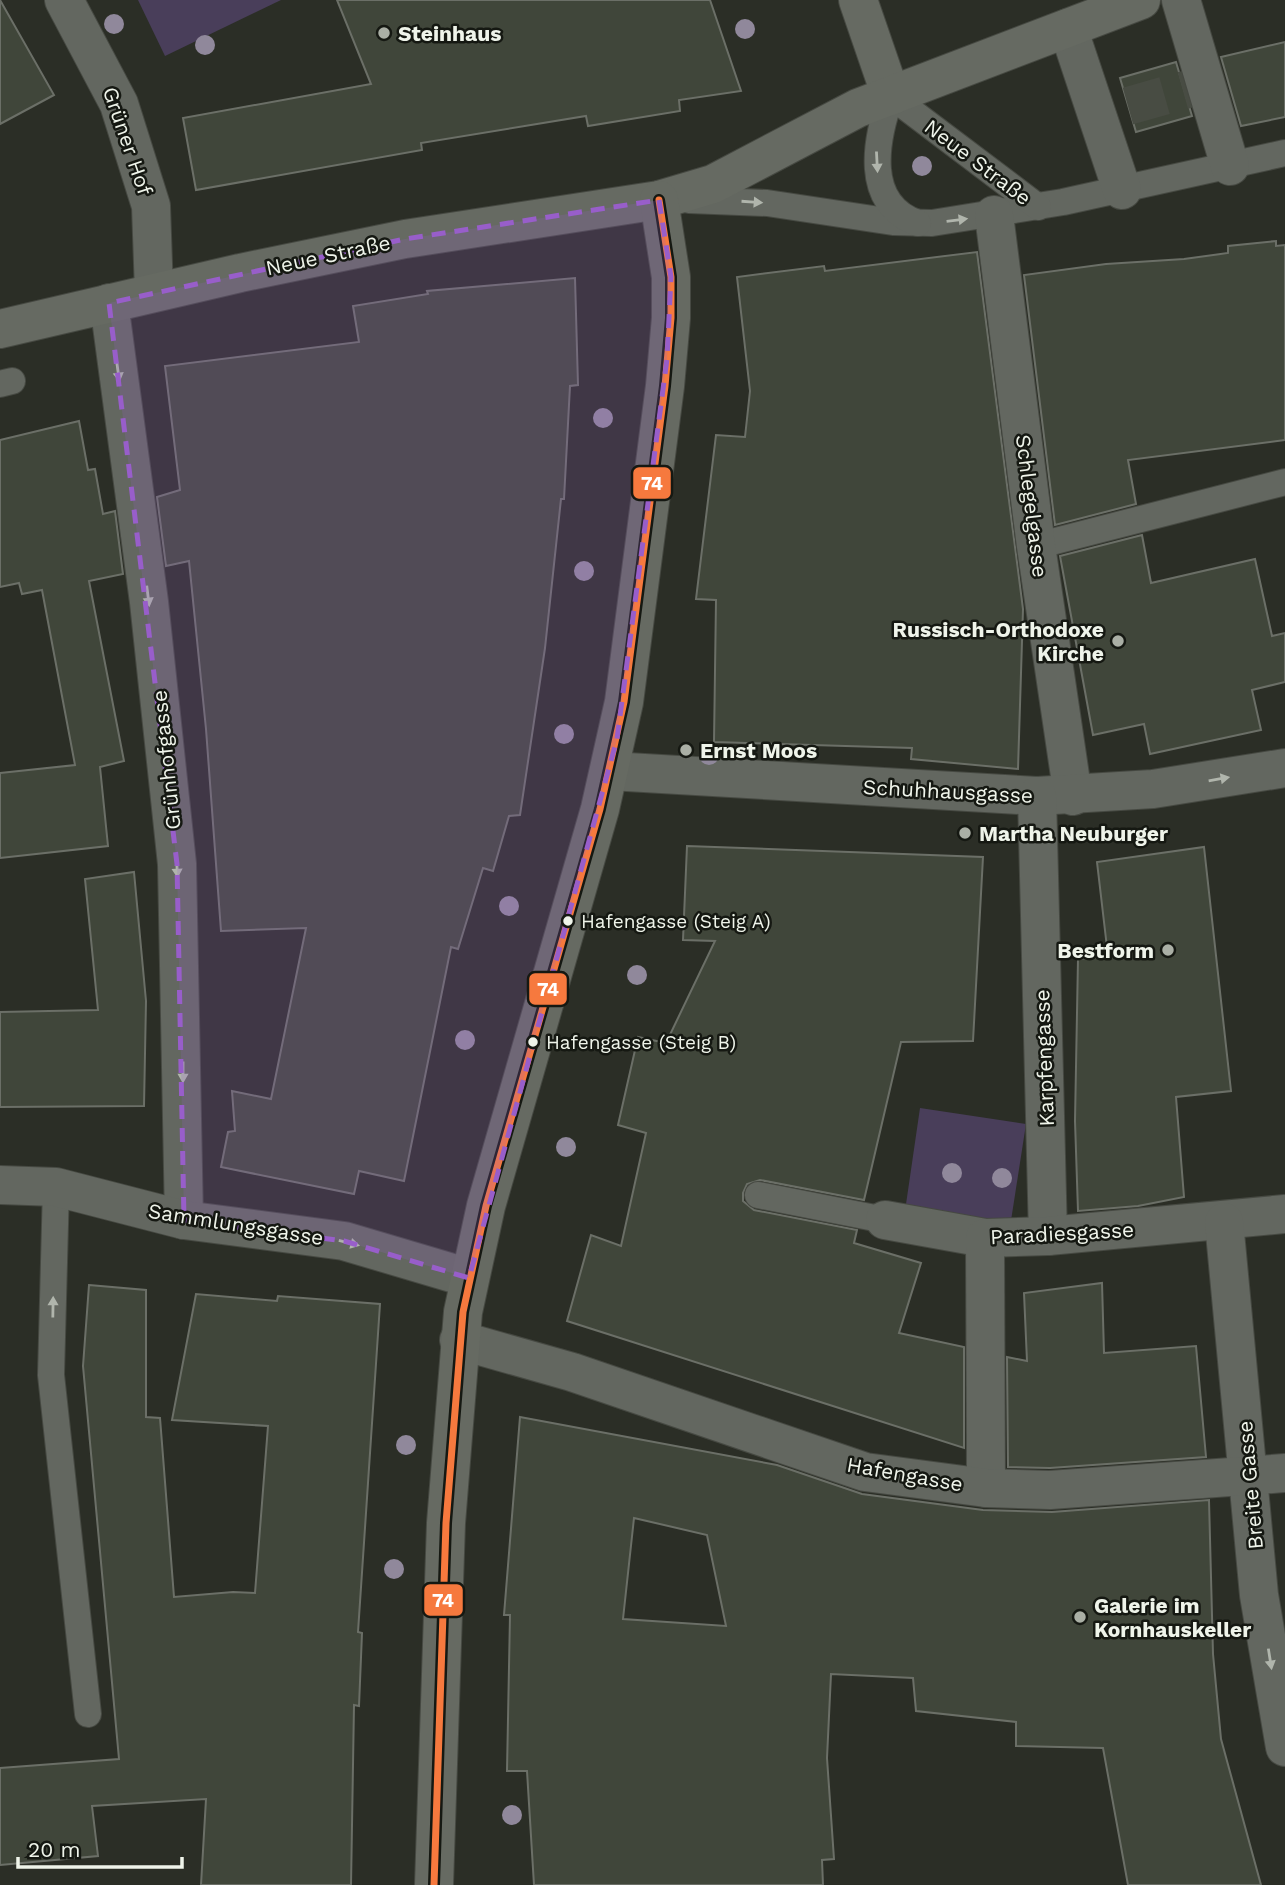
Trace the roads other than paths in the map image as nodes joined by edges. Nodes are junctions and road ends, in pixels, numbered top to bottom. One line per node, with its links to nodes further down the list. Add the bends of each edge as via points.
1 (64, 0): 14 (street, Grüner Hof, via 119,104 151,206)
2 (858, 0): 6 (street)
3 (1142, 0): 5 (street, Neue Straße)
4 (1181, 0): 8 (street, via 1197,87)
5 (1068, 28): 6 (street, Neue Straße); 9 (street, via 1112,110)
6 (891, 96): 10 (street, Neue Straße, via 840,116 713,184); 11 (lane, Neue Straße); 13 (lane, one-way to 13, via 877,144 880,186 899,214)
7 (1285, 153): 8 (lane)
8 (1230, 166): 9 (lane)
9 (1122, 190): 11 (lane)
10 (659, 200): 13 (lane, Neue Straße, one-way to 13, via 767,202); 14 (street, Neue Straße, via 405,239); 20 (street, via 671,277 665,386 631,666)
11 (1038, 207): 12 (lane, Neue Straße)
12 (994, 215): 13 (lane, Neue Straße, one-way to 12); 18 (street, Schlegelgasse)
13 (920, 223)
14 (153, 292): 15 (street, Neue Straße)
15 (109, 303): 16 (street, Neue Straße); 26 (street, Grünhofgasse, one-way to 26, via 149,602 177,864)
16 (0, 329)
17 (1285, 482): 18 (lane)
18 (1036, 546): 21 (street, Schlegelgasse)
19 (1285, 768): 21 (street, Schuhhausgasse, one-way to 19, via 1153,789)
20 (610, 771): 21 (street, Schuhhausgasse); 31 (street, via 512,1109)
21 (1055, 796): 29 (street, Karpfengasse)
22 (0, 1185): 23 (street, Sammlungsgasse)
23 (56, 1187): 26 (street, Sammlungsgasse); 35 (lane, one-way to 23, via 51,1375)
24 (758, 1195): 27 (lane, Paradiesgasse)
25 (1285, 1214): 28 (street, Paradiesgasse)
26 (184, 1220): 31 (street, Sammlungsgasse, one-way to 31, via 344,1241)
27 (885, 1220): 30 (street, Paradiesgasse)
28 (1224, 1222): 29 (street, Paradiesgasse); 33 (street, Breite Gasse)
29 (1048, 1237): 30 (street, Paradiesgasse)
30 (985, 1238): 34 (street)
31 (469, 1278): 32 (street)
32 (459, 1340): 34 (street, Hafengasse, via 572,1372 865,1472); 37 (street, via 446,1523)
33 (1268, 1475): 34 (street, Hafengasse, via 1050,1490); 36 (street, Breite Gasse, one-way to 36, via 1259,1595)
34 (986, 1488)
35 (88, 1714)
36 (1285, 1747)
37 (434, 1885)

